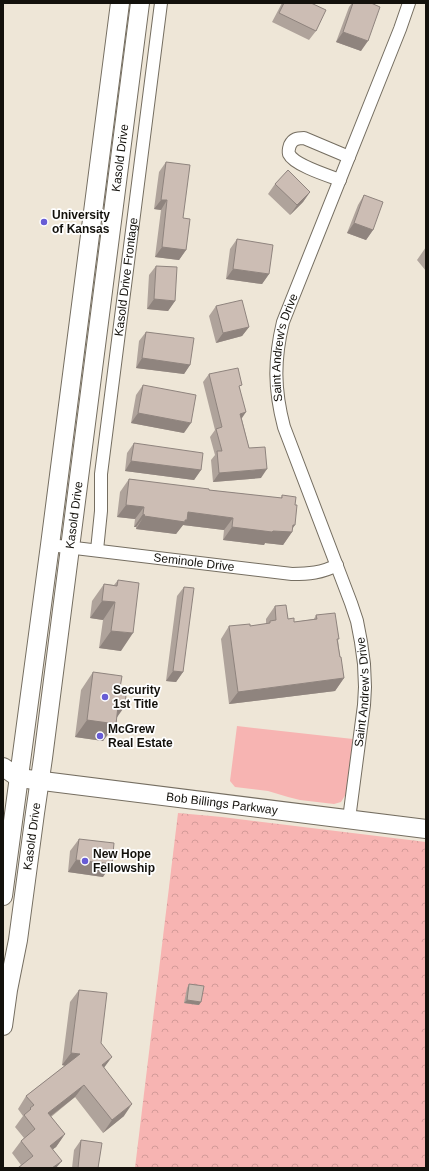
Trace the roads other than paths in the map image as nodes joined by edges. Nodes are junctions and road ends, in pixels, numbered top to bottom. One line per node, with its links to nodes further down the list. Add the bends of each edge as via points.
1 (120, 3): 7 (main road, Kasold Drive)
2 (140, 3): 8 (main road, Kasold Drive)
3 (161, 3): 9 (street, Kasold Drive Frontage, via 101,474)
4 (408, 4): 5 (street, Saint Andrew's Drive)
5 (349, 157): 6 (street, Saint Andrew's Drive); 6 (street, via 304,138 293,141 288,150 289,155 297,163)
6 (340, 180): 10 (street, Saint Andrew's Drive, via 283,322 276,371 278,404 284,426)
7 (50, 545): 8 (street, Seminole Drive); 12 (main road, Kasold Drive)
8 (70, 547): 9 (street, Seminole Drive); 13 (main road, Kasold Drive)
9 (97, 550): 10 (street, Seminole Drive, via 292,574 316,573)
10 (337, 565): 15 (street, Saint Andrew's Drive, via 357,621 364,664 364,705)
11 (3, 767): 12 (main road, Bob Billings Parkway)
12 (19, 778): 13 (main road, Bob Billings Parkway); 14 (main road); 17 (main road, Kasold Drive)
13 (40, 780): 15 (main road, Bob Billings Parkway); 18 (main road, Kasold Drive, via 17,948)
14 (3, 786)
15 (349, 819): 16 (main road, Bob Billings Parkway)
16 (426, 829)
17 (3, 896)
18 (3, 1026)

